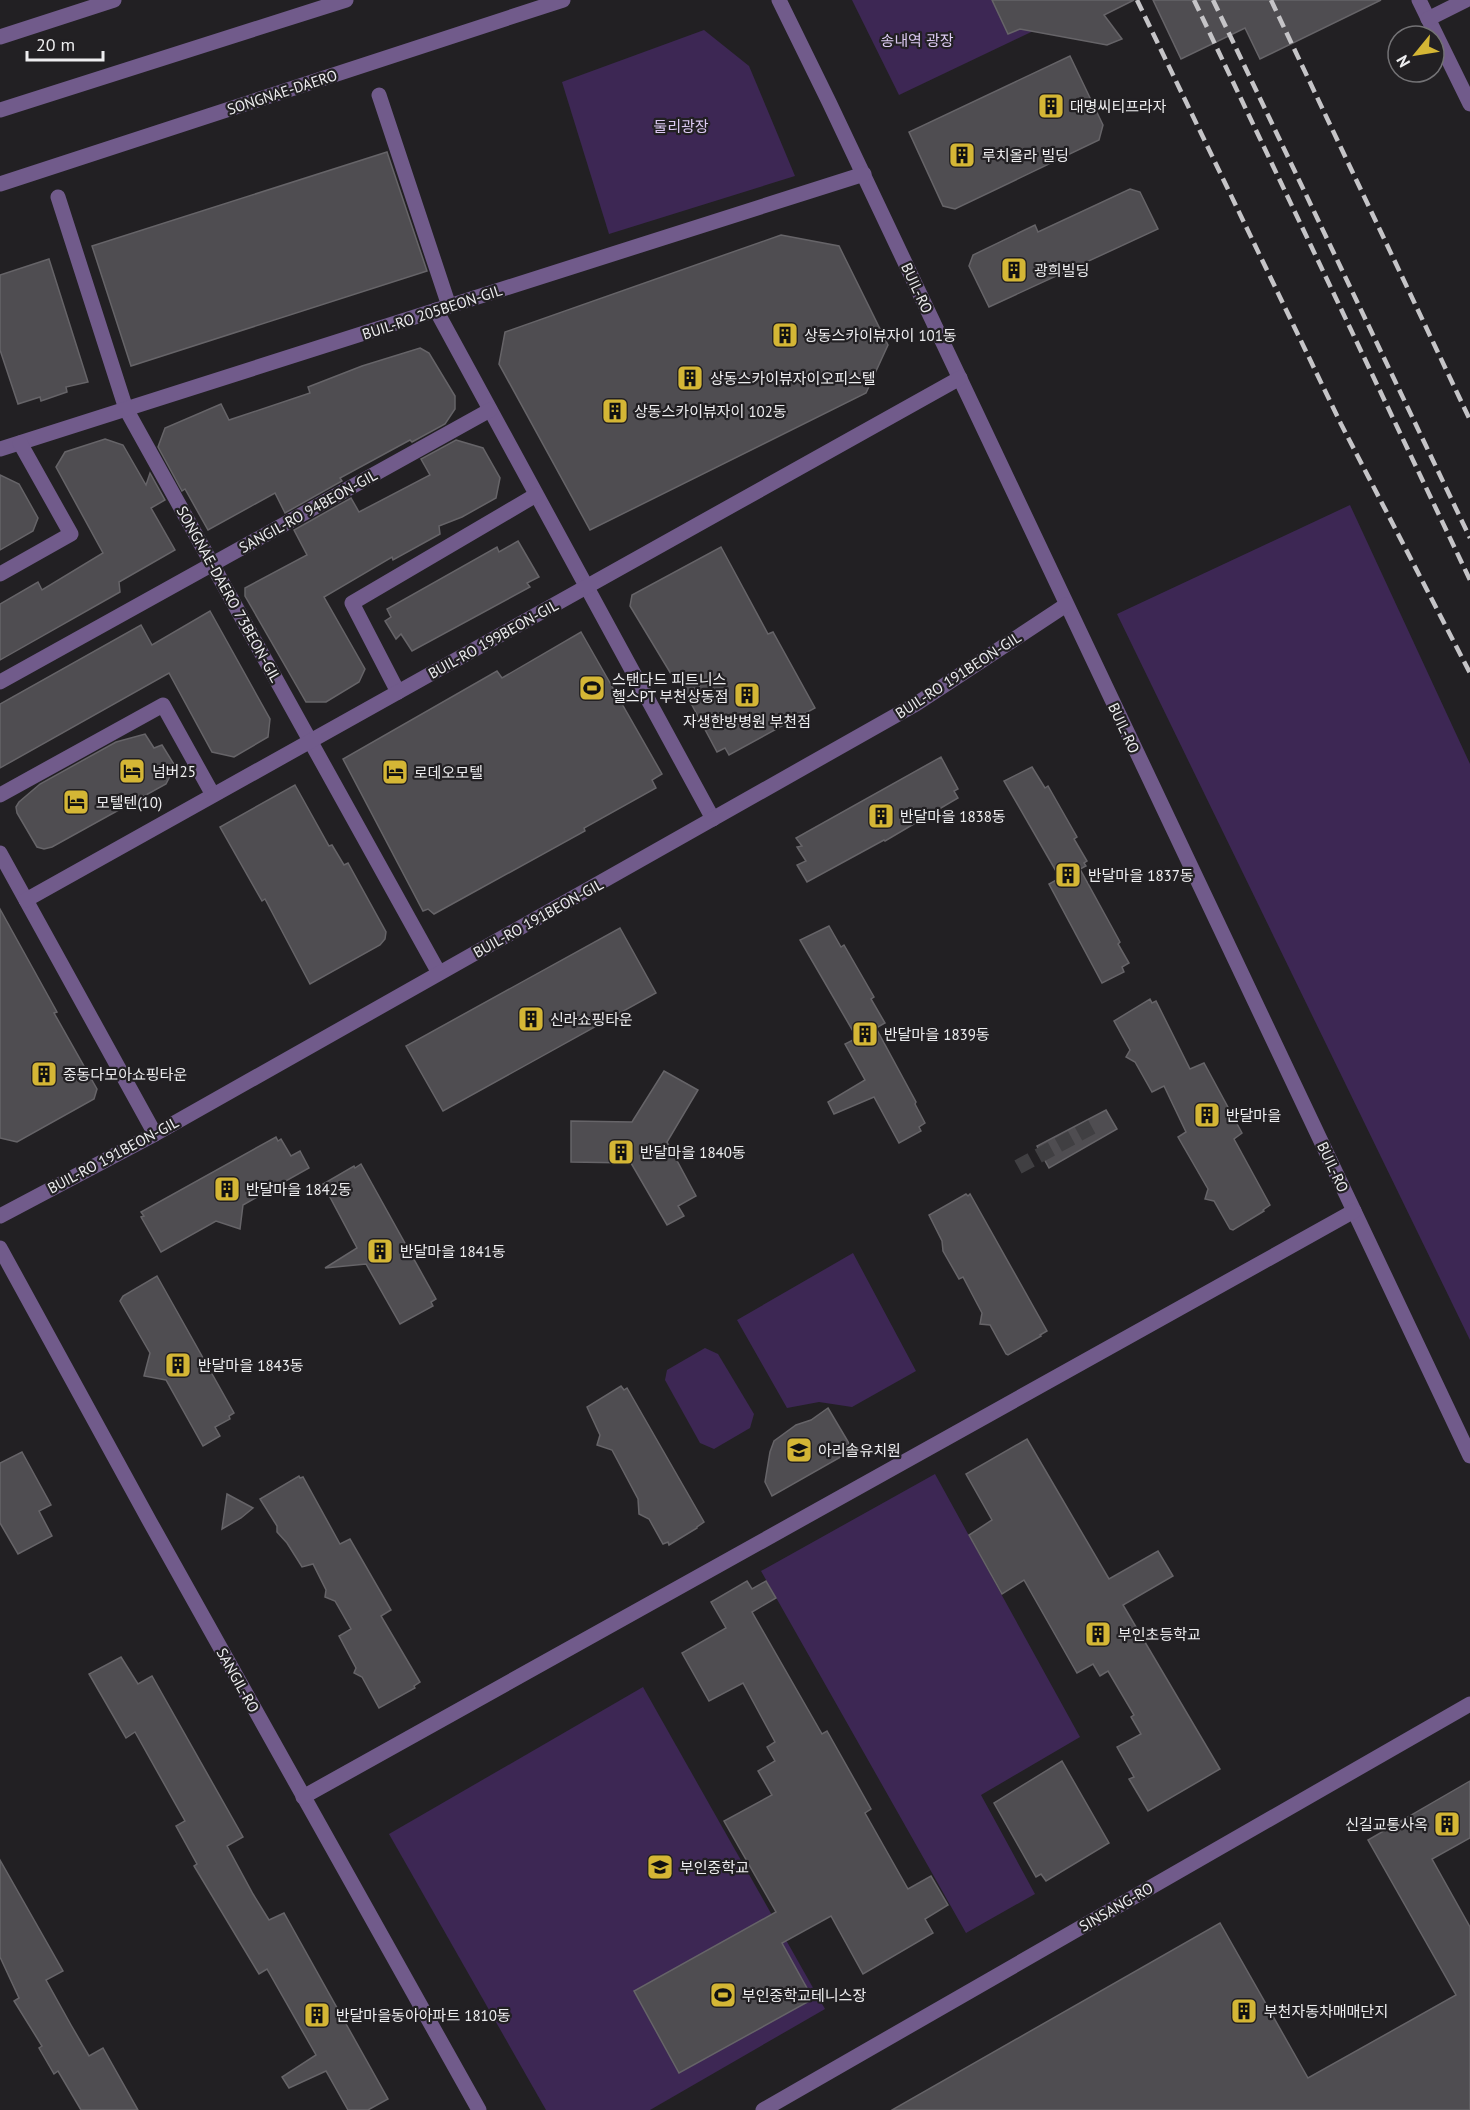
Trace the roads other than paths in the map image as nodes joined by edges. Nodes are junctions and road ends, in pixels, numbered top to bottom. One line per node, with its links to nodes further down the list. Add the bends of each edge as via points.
1 (114, 0): 8 (street)
2 (346, 0): 11 (street)
3 (564, 0): 13 (street, SONGNAE-DAERO)
4 (779, 0): 12 (street, BUIL-RO)
5 (1419, 0): 7 (street)
6 (1466, 0): 7 (street)
7 (1428, 19): 10 (street)
8 (0, 37)
9 (379, 95): 15 (street)
10 (1470, 104)
11 (0, 110)
12 (864, 174): 15 (street, BUIL-RO 205BEON-GIL); 16 (street, BUIL-RO)
13 (0, 184)
14 (58, 197): 17 (street, SONGNAE-DAERO 73BEON-GIL)
15 (443, 308): 17 (street, BUIL-RO 205BEON-GIL); 18 (street)
16 (960, 378): 24 (street, BUIL-RO 199BEON-GIL); 25 (street, BUIL-RO)
17 (126, 409): 19 (street, BUIL-RO 205BEON-GIL); 22 (street, SONGNAE-DAERO 73BEON-GIL)
18 (490, 410): 21 (street); 22 (street, SANGIL-RO 94BEON-GIL)
19 (20, 443): 20 (street, BUIL-RO 205BEON-GIL); 23 (street, via 71,534)
20 (0, 449)
21 (536, 495): 24 (street); 27 (street, via 352,603)
22 (213, 564): 26 (street, SANGIL-RO 94BEON-GIL); 28 (street, SONGNAE-DAERO 73BEON-GIL)
23 (0, 574)
24 (586, 587): 27 (street, BUIL-RO 199BEON-GIL); 31 (street)
25 (1066, 605): 31 (street, BUIL-RO 191BEON-GIL, via 916,704); 36 (street, BUIL-RO)
26 (0, 682)
27 (398, 692): 28 (street, BUIL-RO 199BEON-GIL)
28 (310, 741): 30 (street, BUIL-RO 199BEON-GIL); 34 (street, SONGNAE-DAERO 73BEON-GIL)
29 (0, 795): 30 (street, via 163,705)
30 (213, 795): 33 (street, BUIL-RO 199BEON-GIL)
31 (713, 819): 34 (street, BUIL-RO 191BEON-GIL)
32 (0, 853): 33 (street)
33 (26, 900): 35 (street)
34 (440, 973): 35 (street, BUIL-RO 191BEON-GIL)
35 (155, 1134): 37 (street, BUIL-RO 191BEON-GIL)
36 (1354, 1211): 39 (street, BUIL-RO); 41 (street)
37 (0, 1216)
38 (0, 1248): 41 (street, SANGIL-RO)
39 (1470, 1456)
40 (1470, 1704): 43 (street, SINSANG-RO)
41 (303, 1797): 42 (street, SANGIL-RO)
42 (479, 2110)
43 (763, 2110)

